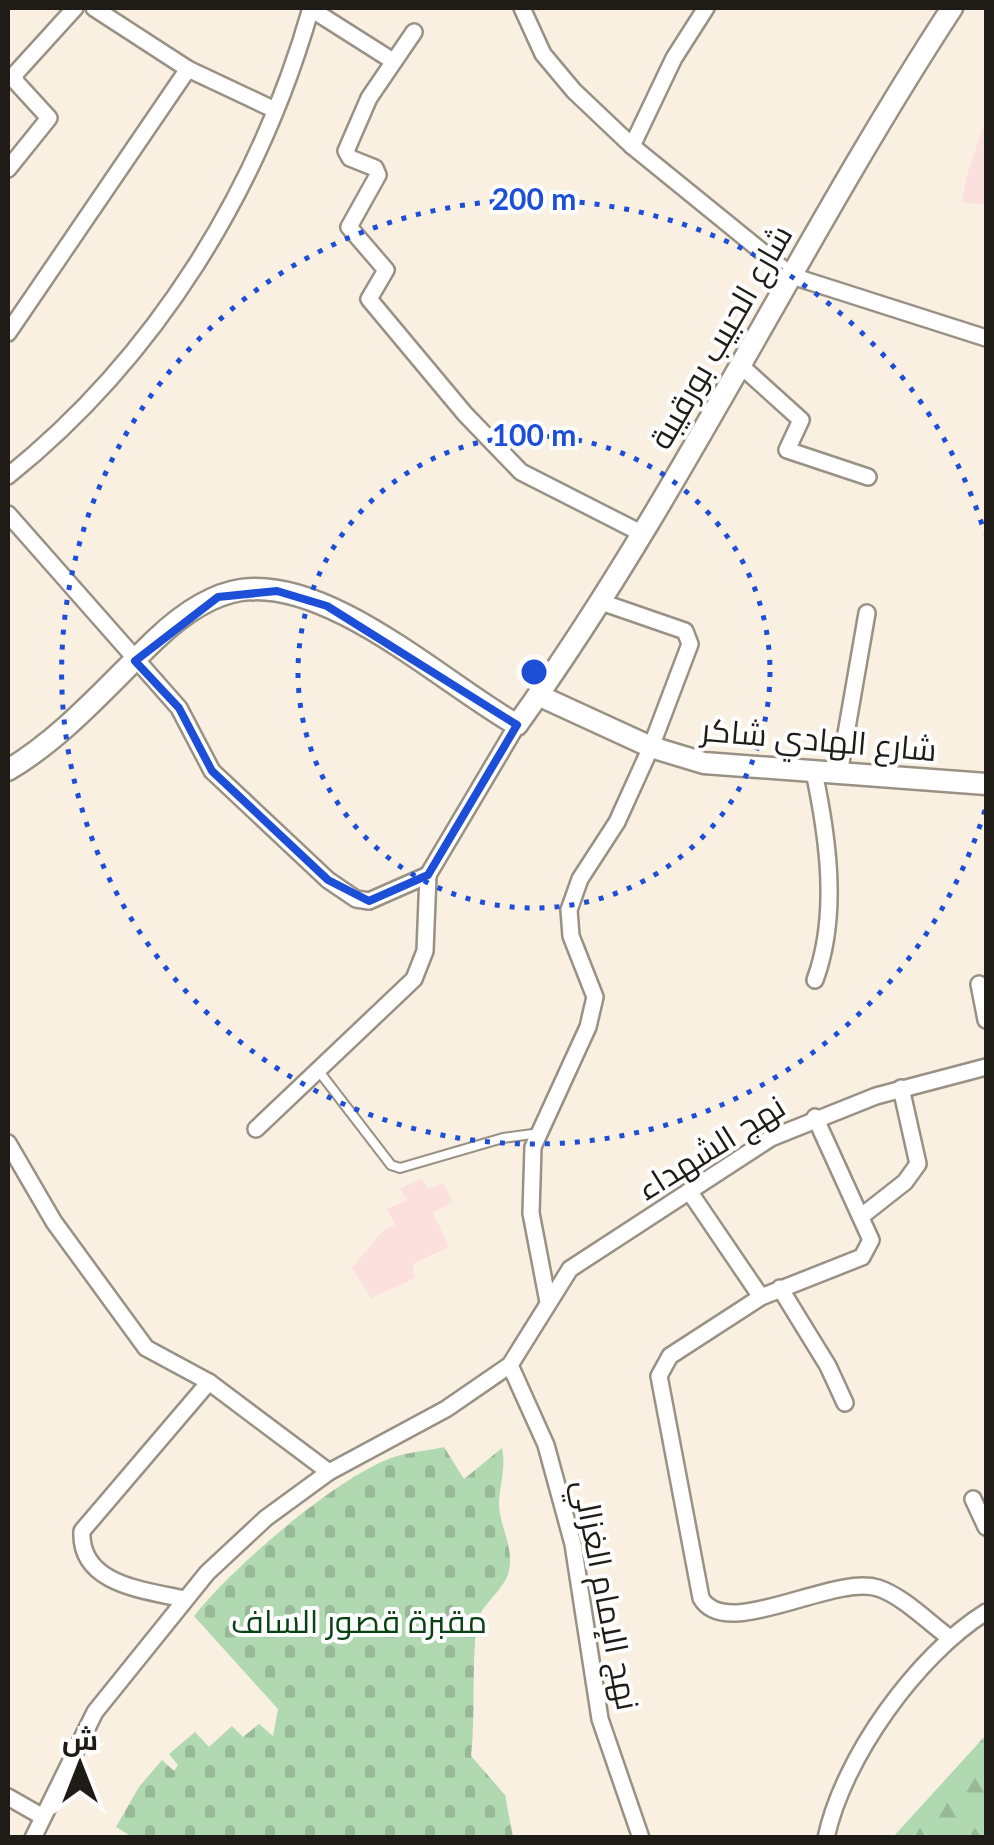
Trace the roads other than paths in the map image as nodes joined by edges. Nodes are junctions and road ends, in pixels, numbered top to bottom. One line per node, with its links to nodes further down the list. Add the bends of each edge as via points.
1 (75, 8): 12 (street, via 15,74 49,118)
2 (94, 8): 9 (street)
3 (311, 8): 8 (street); 10 (street)
4 (522, 8): 11 (street, via 543,54)
5 (706, 8): 11 (street)
6 (952, 8): 13 (street, شارع الحبيب بورقيبة)
7 (414, 32): 8 (street)
8 (392, 62): 20 (street, via 346,151 378,172 349,227 386,270 368,293 370,303 521,472)
9 (188, 69): 10 (street); 14 (street)
10 (275, 110): 17 (street, via 216,235 156,325 58,434)
11 (632, 146): 13 (street)
12 (8, 169)
13 (792, 276): 15 (street); 16 (street, شارع الحبيب بورقيبة)
14 (8, 333)
15 (986, 338)
16 (739, 364): 18 (street, via 802,420 787,450); 20 (street, شارع الحبيب بورقيبة)
17 (8, 476)
18 (868, 478)
19 (8, 514): 23 (street)
20 (642, 532): 21 (street, شارع الحبيب بورقيبة)
21 (600, 602): 24 (street, شارع الحبيب بورقيبة); 26 (street, via 685,632 690,640)
22 (867, 613): 29 (street)
23 (134, 661): 25 (street, via 178,621 218,597 277,591 338,612); 27 (street); 31 (street, via 179,708 212,771 342,891 369,901)
24 (540, 696): 25 (street, شارع الحبيب بورقيبة); 26 (street, شارع الهادي شاكر)
25 (517, 726): 31 (street)
26 (651, 747): 28 (street, شارع الهادي شاكر, via 704,762); 40 (street, via 569,910 571,936 596,998)
27 (8, 770)
28 (814, 772): 29 (street, شارع الهادي شاكر); 32 (street, via 829,869)
29 (839, 774): 30 (street, شارع الهادي شاكر)
30 (986, 784)
31 (428, 875): 36 (street, via 425,950 414,979)
32 (815, 980)
33 (978, 984): 34 (street)
34 (986, 1020)
35 (986, 1067): 37 (street, نهج الشهداء)
36 (318, 1070): 39 (street); 40 (lane, via 391,1165 410,1168)
37 (901, 1088): 38 (street, نهج الشهداء); 43 (street, via 918,1164)
38 (815, 1117): 42 (street, نهج الشهداء); 43 (street)
39 (256, 1128)
40 (540, 1133): 46 (street, via 531,1164 531,1213)
41 (8, 1143): 48 (street, via 126,1325 146,1348)
42 (689, 1190): 45 (street); 46 (street, نهج الشهداء, via 570,1269)
43 (863, 1215): 44 (street, via 871,1240 862,1257)
44 (780, 1288): 45 (street); 49 (street)
45 (762, 1297): 55 (street, via 670,1356 659,1376 700,1598 726,1616 831,1590 876,1587)
46 (548, 1302): 47 (street, نهج الشهداء)
47 (510, 1365): 50 (street, via 446,1410); 59 (street, نهج الإمام الغزالي, via 546,1444 573,1544 600,1720)
48 (209, 1382): 50 (street); 53 (street, via 82,1532 85,1556 104,1575)
49 (845, 1403)
50 (329, 1472): 53 (street, via 266,1518)
51 (973, 1500): 52 (street)
52 (986, 1527)
53 (184, 1599): 57 (street, via 96,1712)
54 (986, 1612): 55 (street)
55 (950, 1638): 60 (street, via 847,1773)
56 (8, 1797): 57 (street)
57 (43, 1816): 58 (street)
58 (33, 1838)
59 (641, 1838)
60 (826, 1838)

